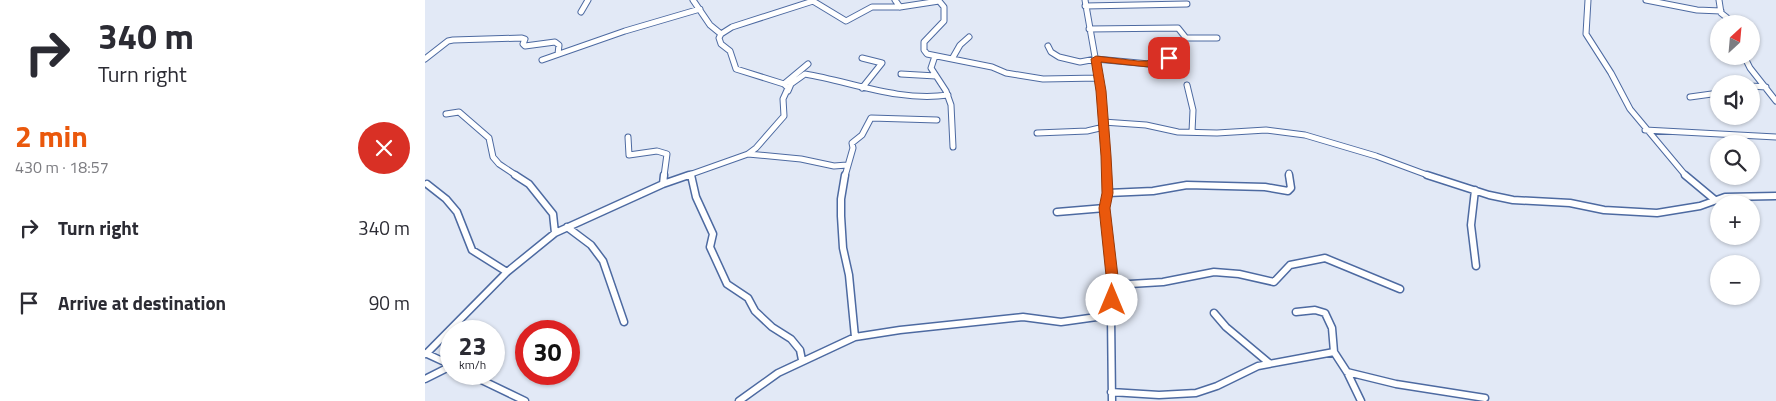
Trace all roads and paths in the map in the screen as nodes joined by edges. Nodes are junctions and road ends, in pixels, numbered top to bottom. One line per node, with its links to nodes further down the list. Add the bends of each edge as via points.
1 (588, 0): 13 (street)
2 (693, 0): 11 (street)
3 (895, 0): 10 (street)
4 (1588, 0): 46 (street, via 1586,34 1629,109)
5 (1646, 0): 12 (street)
6 (1719, 0): 12 (street)
7 (812, 1): 10 (street, via 846,21 872,7); 16 (street, via 732,27)
8 (1085, 3): 9 (street); 15 (street)
9 (1187, 4)
10 (900, 6): 21 (street, via 933,1 943,3 943,21 924,42 927,54)
11 (700, 10): 16 (street); 20 (street)
12 (1721, 11): 14 (street)
13 (581, 12)
14 (1725, 15)
15 (1089, 29): 18 (street, via 1178,28 1185,38); 26 (street)
16 (721, 34): 33 (street, via 721,44 730,51 736,69)
17 (969, 37): 25 (street)
18 (1217, 38)
19 (1048, 46): 26 (street, via 1051,52 1065,60)
20 (558, 54): 24 (street, via 559,45 555,42 525,46 522,38 453,40); 27 (street)
21 (935, 56): 25 (street); 31 (street, via 931,68)
22 (1185, 57): 26 (street, via 1159,58 1149,64)
23 (862, 58): 37 (street, via 882,63)
24 (425, 59)
25 (951, 59): 32 (street, via 1043,79)
26 (1096, 59): 32 (street)
27 (542, 60)
28 (808, 64): 33 (street)
29 (1748, 65): 36 (street)
30 (901, 74): 31 (street)
31 (937, 76): 40 (street)
32 (1099, 78): 45 (street)
33 (784, 84): 38 (street)
34 (1187, 85): 47 (street, via 1193,110)
35 (1760, 86): 36 (street)
36 (1765, 86): 42 (street)
37 (862, 88): 38 (street, via 805,74 791,84); 40 (street, via 918,96)
38 (787, 92): 52 (street, via 783,99 784,116)
39 (1710, 94): 41 (street)
40 (948, 95): 51 (street)
41 (1690, 97)
42 (1776, 101)
43 (446, 114): 67 (street, via 459,112 489,138 493,157 529,184 553,214)
44 (937, 120): 53 (street, via 871,118 862,135 852,143)
45 (1103, 125): 47 (street, via 1146,125); 48 (street, via 1087,131); 59 (street)
46 (1645, 130): 50 (street); 60 (street)
47 (1193, 132): 58 (street, via 1267,130 1305,135)
48 (1037, 133)
49 (628, 137): 57 (street, via 629,155 657,151 667,154)
50 (1776, 137)
51 (953, 147)
52 (748, 154): 53 (street); 55 (street)
53 (847, 165): 76 (street, via 841,199 841,233)
54 (1289, 173): 59 (street, via 1291,188 1288,191 1265,187 1187,185 1153,191)
55 (691, 174): 57 (street); 80 (street, via 695,196 713,234 710,247 727,284 748,298 755,311 772,327 791,339 801,350)
56 (427, 184): 69 (street, via 450,201 461,217 472,250)
57 (663, 184): 66 (street)
58 (1475, 190): 63 (street, via 1513,200 1570,203 1635,212 1683,209); 68 (street, via 1471,225)
59 (1107, 193): 64 (street)
60 (1710, 196)
61 (1760, 196): 62 (street)
62 (1776, 196)
63 (1710, 202)
64 (1105, 208): 65 (street); 70 (street)
65 (1057, 212)
66 (567, 227): 67 (street); 75 (street, via 591,245 603,261)
67 (555, 233): 69 (street)
68 (1476, 266)
69 (507, 272): 78 (street)
70 (1113, 285): 71 (street, via 1163,282 1214,272 1275,282 1289,265 1325,258); 74 (street)
71 (1400, 289)
72 (1296, 312): 77 (street, via 1323,310 1327,314 1333,334)
73 (1214, 313): 81 (street, via 1220,322)
74 (1111, 315): 76 (street, via 1061,322 1023,317); 86 (street)
75 (624, 322)
76 (855, 337): 80 (street)
77 (1333, 352): 81 (street); 83 (street)
78 (426, 353): 79 (street)
79 (440, 360)
80 (802, 360): 89 (street)
81 (1269, 363): 86 (street, via 1209,390 1194,393)
82 (440, 372): 84 (street)
83 (1347, 372): 87 (street, via 1396,384); 91 (street)
84 (425, 379)
85 (492, 385): 88 (street)
86 (1111, 392): 90 (street)
87 (1485, 398)
88 (525, 401)
89 (739, 401)
90 (1112, 401)
91 (1361, 401)

